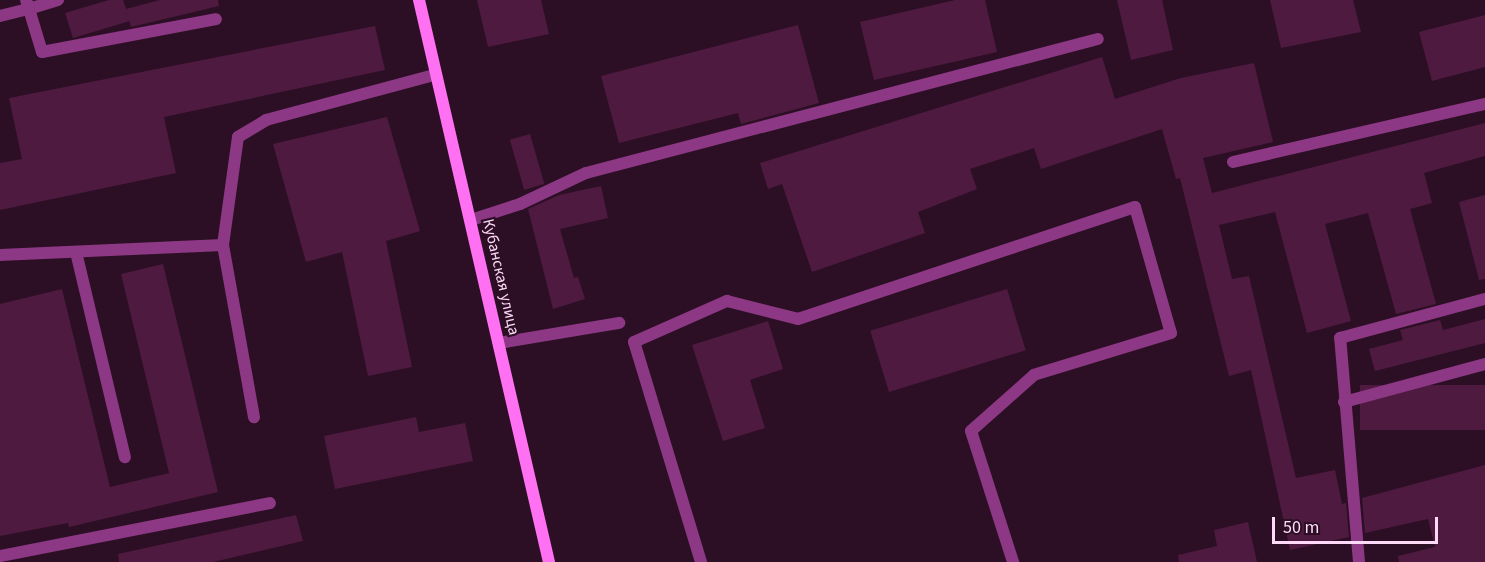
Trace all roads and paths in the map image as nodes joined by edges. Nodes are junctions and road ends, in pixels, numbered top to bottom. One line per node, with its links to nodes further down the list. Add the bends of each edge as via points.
1 (58, 0): 3 (lane)
2 (419, 0): 7 (main road, Кубанская улица)
3 (27, 4): 4 (lane); 5 (lane, via 42,52)
4 (0, 16)
5 (216, 19)
6 (1098, 39): 10 (lane, via 586,172 520,204)
7 (434, 75): 10 (main road, Кубанская улица); 11 (lane, via 266,120 238,137)
8 (1485, 104): 9 (lane)
9 (1233, 162)
10 (471, 220): 16 (main road, Кубанская улица)
11 (223, 245): 12 (lane); 19 (lane)
12 (76, 252): 13 (lane); 20 (lane)
13 (0, 255)
14 (1485, 299): 18 (lane, via 1340,338)
15 (619, 323): 16 (lane)
16 (499, 343): 23 (main road, Кубанская улица)
17 (1485, 364): 18 (lane)
18 (1344, 402): 26 (lane)
19 (254, 417)
20 (125, 457)
21 (270, 503): 22 (lane)
22 (0, 556)
23 (549, 562)
24 (701, 562): 25 (lane, via 634,342 727,301 798,320 1136,207 1171,333 1034,375 971,431)
25 (1013, 562)
26 (1359, 562)

